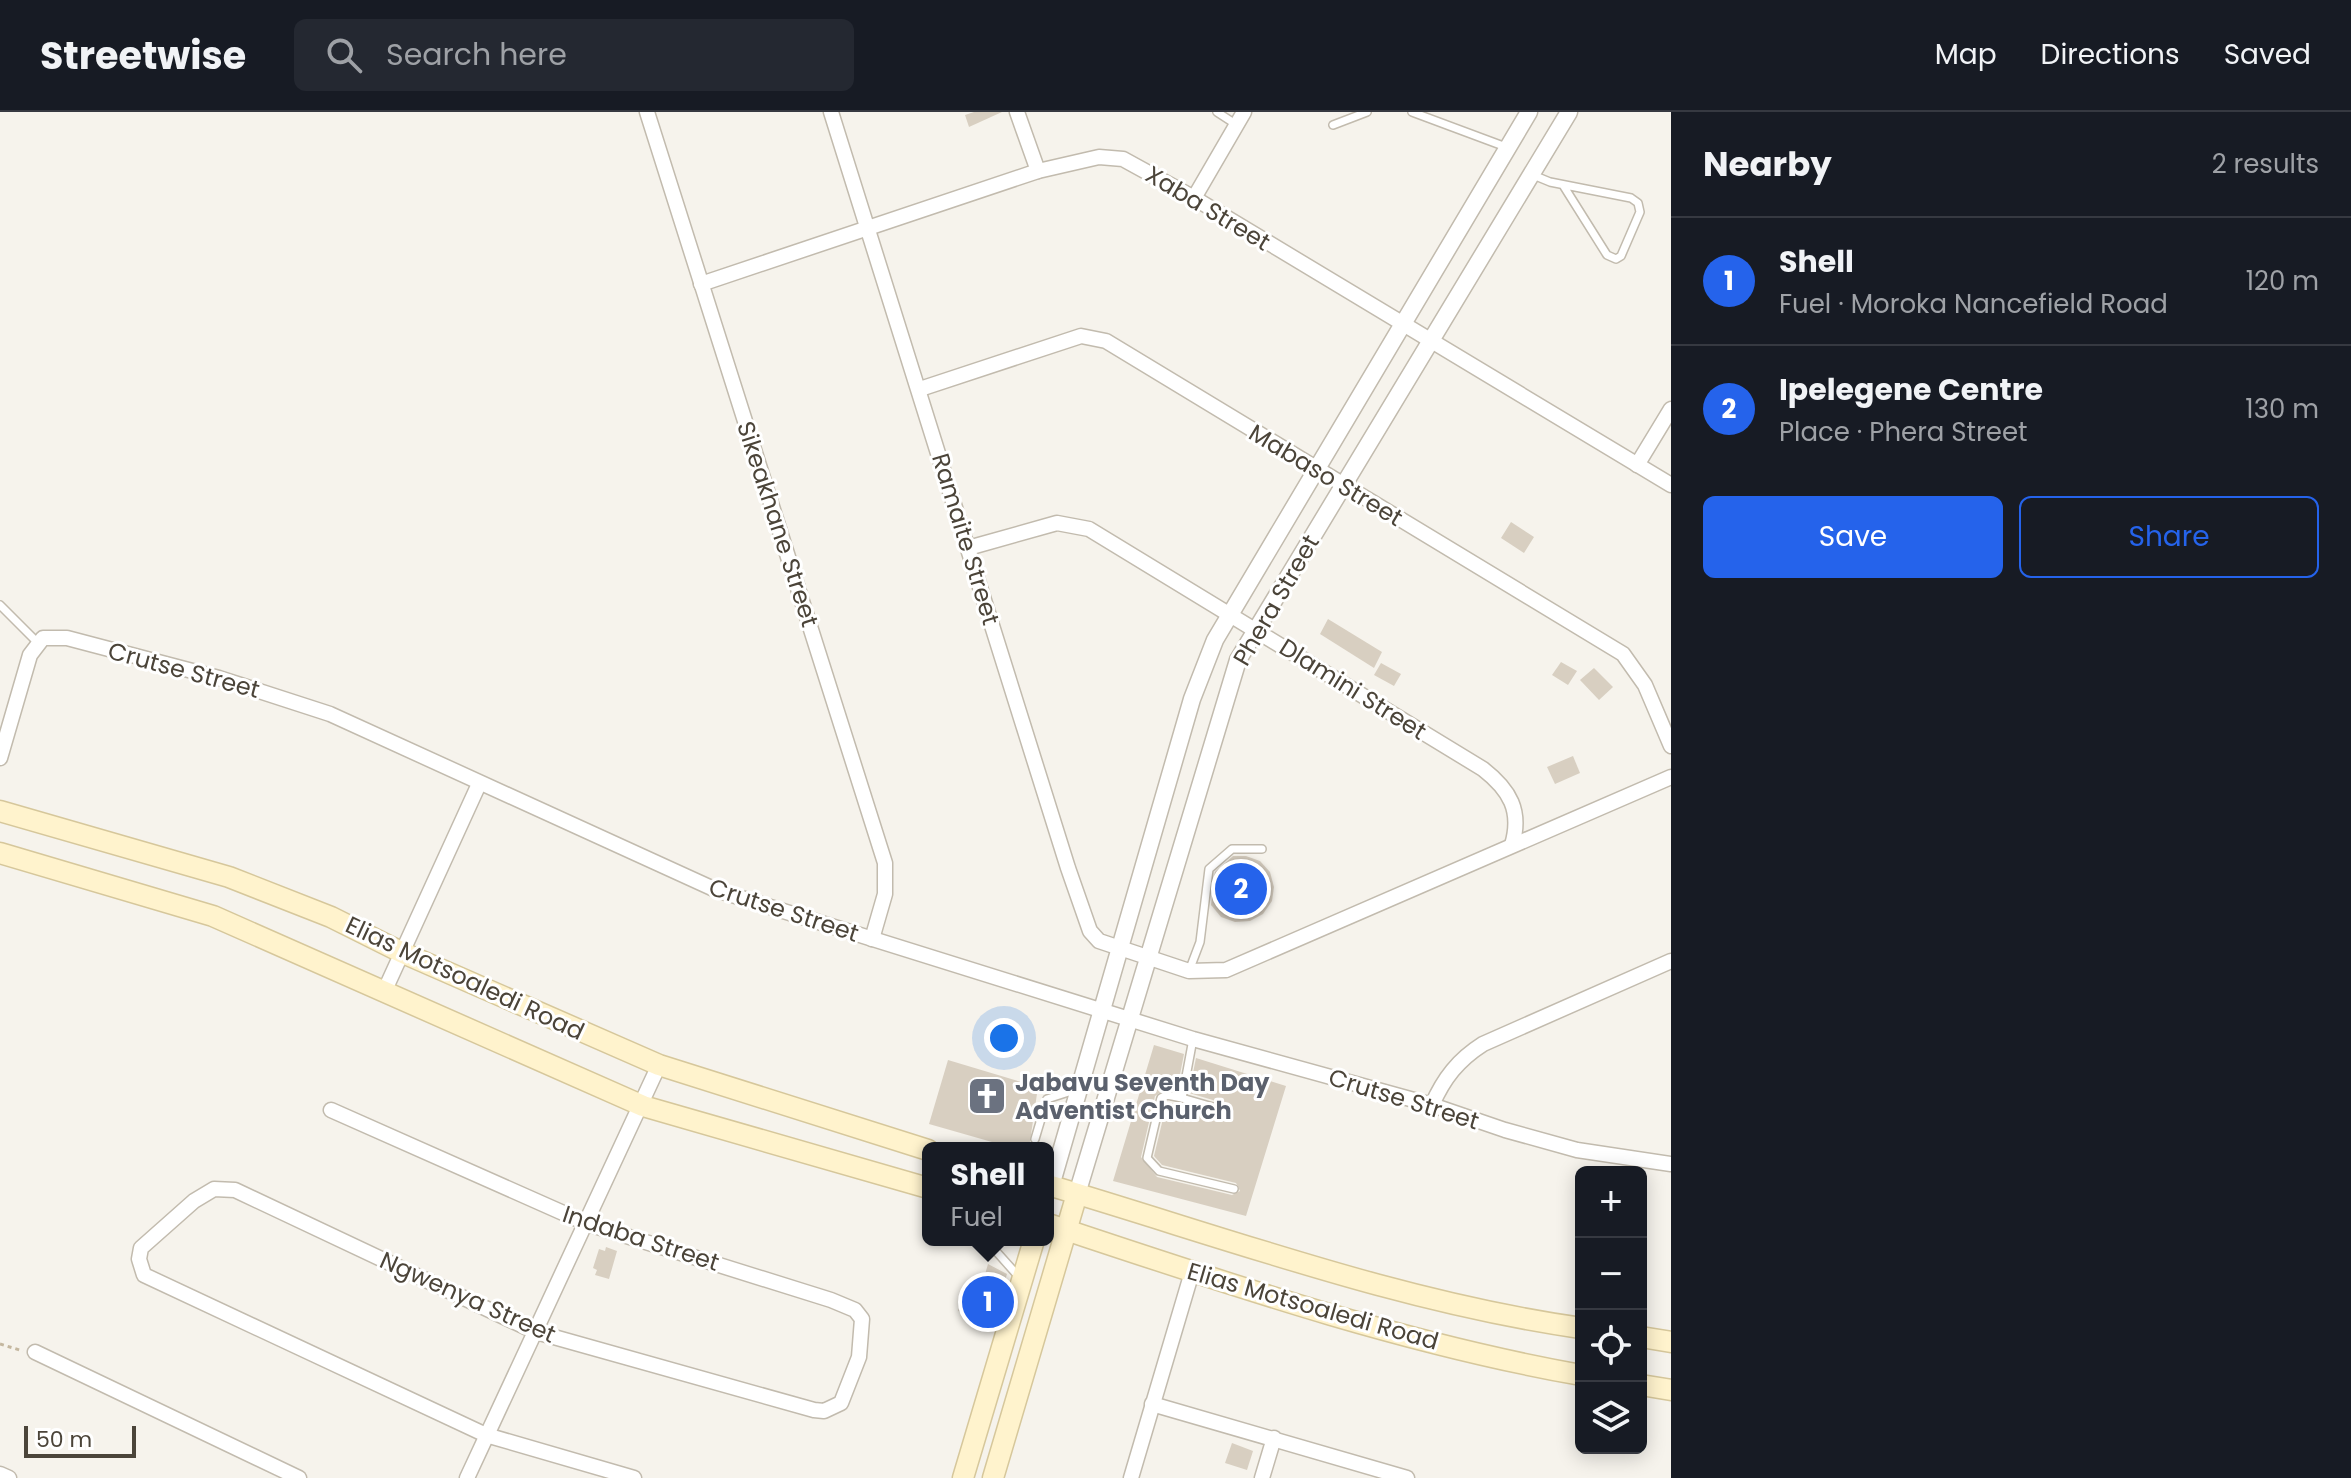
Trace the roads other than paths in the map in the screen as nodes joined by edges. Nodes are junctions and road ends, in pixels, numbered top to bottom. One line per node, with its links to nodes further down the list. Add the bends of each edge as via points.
1 (647, 112): 17 (street, Sikeakhane Street)
2 (831, 112): 16 (street, Ramaite Street)
3 (1017, 112): 12 (street)
4 (1217, 112): 9 (lane)
5 (1367, 112): 10 (lane)
6 (1412, 112): 11 (lane)
7 (1529, 112): 11 (street, Phera Street)
8 (1569, 112): 13 (street, Phera Street)
9 (1241, 118): 15 (street)
10 (1333, 125)
11 (1508, 148): 18 (street, Phera Street)
12 (1038, 171): 15 (street, Xaba Street, via 1111,156); 16 (street, Xaba Street)
13 (1532, 174): 14 (lane); 19 (street, Phera Street)
14 (1563, 185): 14 (lane, via 1638,203 1640,212 1621,256 1607,255)
15 (1194, 198): 18 (street, Xaba Street)
16 (870, 227): 17 (street, Xaba Street); 20 (street, Ramaite Street)
17 (701, 284): 39 (street, Sikeakhane Street, via 885,863 885,894)
18 (1403, 324): 19 (street, Xaba Street); 23 (street, Phera Street)
19 (1431, 342): 22 (street, Xaba Street); 25 (street, Phera Street)
20 (920, 389): 23 (street, Mabaso Street, via 1090,336); 26 (street, Ramaite Street)
21 (1671, 409): 22 (street)
22 (1637, 465): 24 (street, Xaba Street)
23 (1315, 468): 25 (street, Mabaso Street); 28 (street, Phera Street)
24 (1671, 485)
25 (1344, 486): 29 (street, Phera Street); 31 (street, Mabaso Street, via 1623,654 1645,685)
26 (968, 548): 28 (street, Dlamini Street, via 1057,523 1077,524); 40 (street, Ramaite Street, via 1086,921 1099,941)
27 (0, 605): 30 (lane)
28 (1228, 613): 29 (street, Dlamini Street); 40 (street, Phera Street, via 1192,699)
29 (1255, 628): 36 (street, Dlamini Street, via 1494,777 1515,806 1518,825); 42 (street, Phera Street, via 1238,660)
30 (38, 643): 32 (street); 34 (street, Crutse Street, via 50,635 67,638 284,698)
31 (1671, 746)
32 (0, 758)
33 (1671, 777): 36 (street)
34 (479, 784): 39 (street, Crutse Street, via 716,890); 41 (street)
35 (0, 811): 41 (main road, Elias Motsoaledi Road, via 229,877 331,917)
36 (1512, 845): 44 (street, via 1226,970)
37 (1262, 849): 44 (lane, via 1232,849 1209,869 1200,942)
38 (0, 853): 45 (main road, Elias Motsoaledi Road, via 213,916)
39 (872, 939): 46 (street, Crutse Street)
40 (1121, 947): 42 (street, Ramaite Street); 46 (street, Phera Street)
41 (401, 952): 45 (street); 49 (main road, Elias Motsoaledi Road)
42 (1149, 956): 44 (street, Ramaite Street); 47 (street, Phera Street)
43 (1671, 961): 52 (street, via 1483,1044 1450,1072)
44 (1189, 971)
45 (384, 992): 53 (main road, Elias Motsoaledi Road)
46 (1105, 1009): 47 (street, Crutse Street); 50 (street, Phera Street)
47 (1129, 1016): 48 (street, Crutse Street); 63 (street, Phera Street)
48 (1193, 1039): 51 (lane); 52 (street, Crutse Street)
49 (659, 1065): 53 (street); 57 (main road, Elias Motsoaledi Road)
50 (1080, 1089): 56 (lane, via 1047,1099); 59 (street, Phera Street)
51 (1182, 1098): 54 (lane); 62 (lane, via 1161,1098 1147,1158 1159,1171)
52 (1432, 1105): 58 (street, Crutse Street, via 1577,1150)
53 (643, 1106): 60 (main road, Elias Motsoaledi Road); 64 (street)
54 (1220, 1109)
55 (331, 1110): 64 (street, Indaba Street)
56 (1035, 1139)
57 (922, 1148)
58 (1671, 1164)
59 (1054, 1172)
60 (922, 1186)
61 (1054, 1189): 63 (main road, Elias Motsoaledi Road)
62 (1234, 1189)
63 (1077, 1194): 65 (main road, Phera Street); 71 (main road, Elias Motsoaledi Road, via 1400,1291)
64 (588, 1224): 72 (street); 82 (street, Indaba Street, via 855,1310 862,1319 859,1357 841,1403)
65 (1056, 1227): 69 (main road, Elias Motsoaledi Road)
66 (991, 1246): 70 (lane)
67 (1032, 1246): 70 (main road)
68 (1052, 1246): 76 (main road, Phera Street)
69 (1192, 1272): 78 (main road, Elias Motsoaledi Road, via 1481,1354); 81 (street)
70 (1023, 1280): 74 (main road)
71 (1575, 1327)
72 (536, 1332): 82 (street, Ngwenya Street, via 799,1407); 83 (street); 83 (street, Ngwenya Street, via 235,1190 214,1189 194,1201 141,1248 144,1275)
73 (1647, 1338): 75 (main road)
74 (1005, 1340): 76 (main road); 90 (main road)
75 (1671, 1342)
76 (1031, 1347): 91 (main road, Phera Street)
77 (35, 1352): 87 (street)
78 (1575, 1374)
79 (1647, 1386): 80 (main road)
80 (1671, 1390)
81 (1152, 1404): 84 (street); 92 (street)
82 (832, 1409)
83 (486, 1435): 88 (street); 89 (street)
84 (1274, 1438): 93 (street); 94 (street)
85 (0, 1474): 86 (street)
86 (9, 1478)
87 (299, 1478)
88 (467, 1478)
89 (634, 1478)
90 (963, 1478)
91 (993, 1478)
92 (1131, 1478)
93 (1262, 1478)
94 (1407, 1478)

